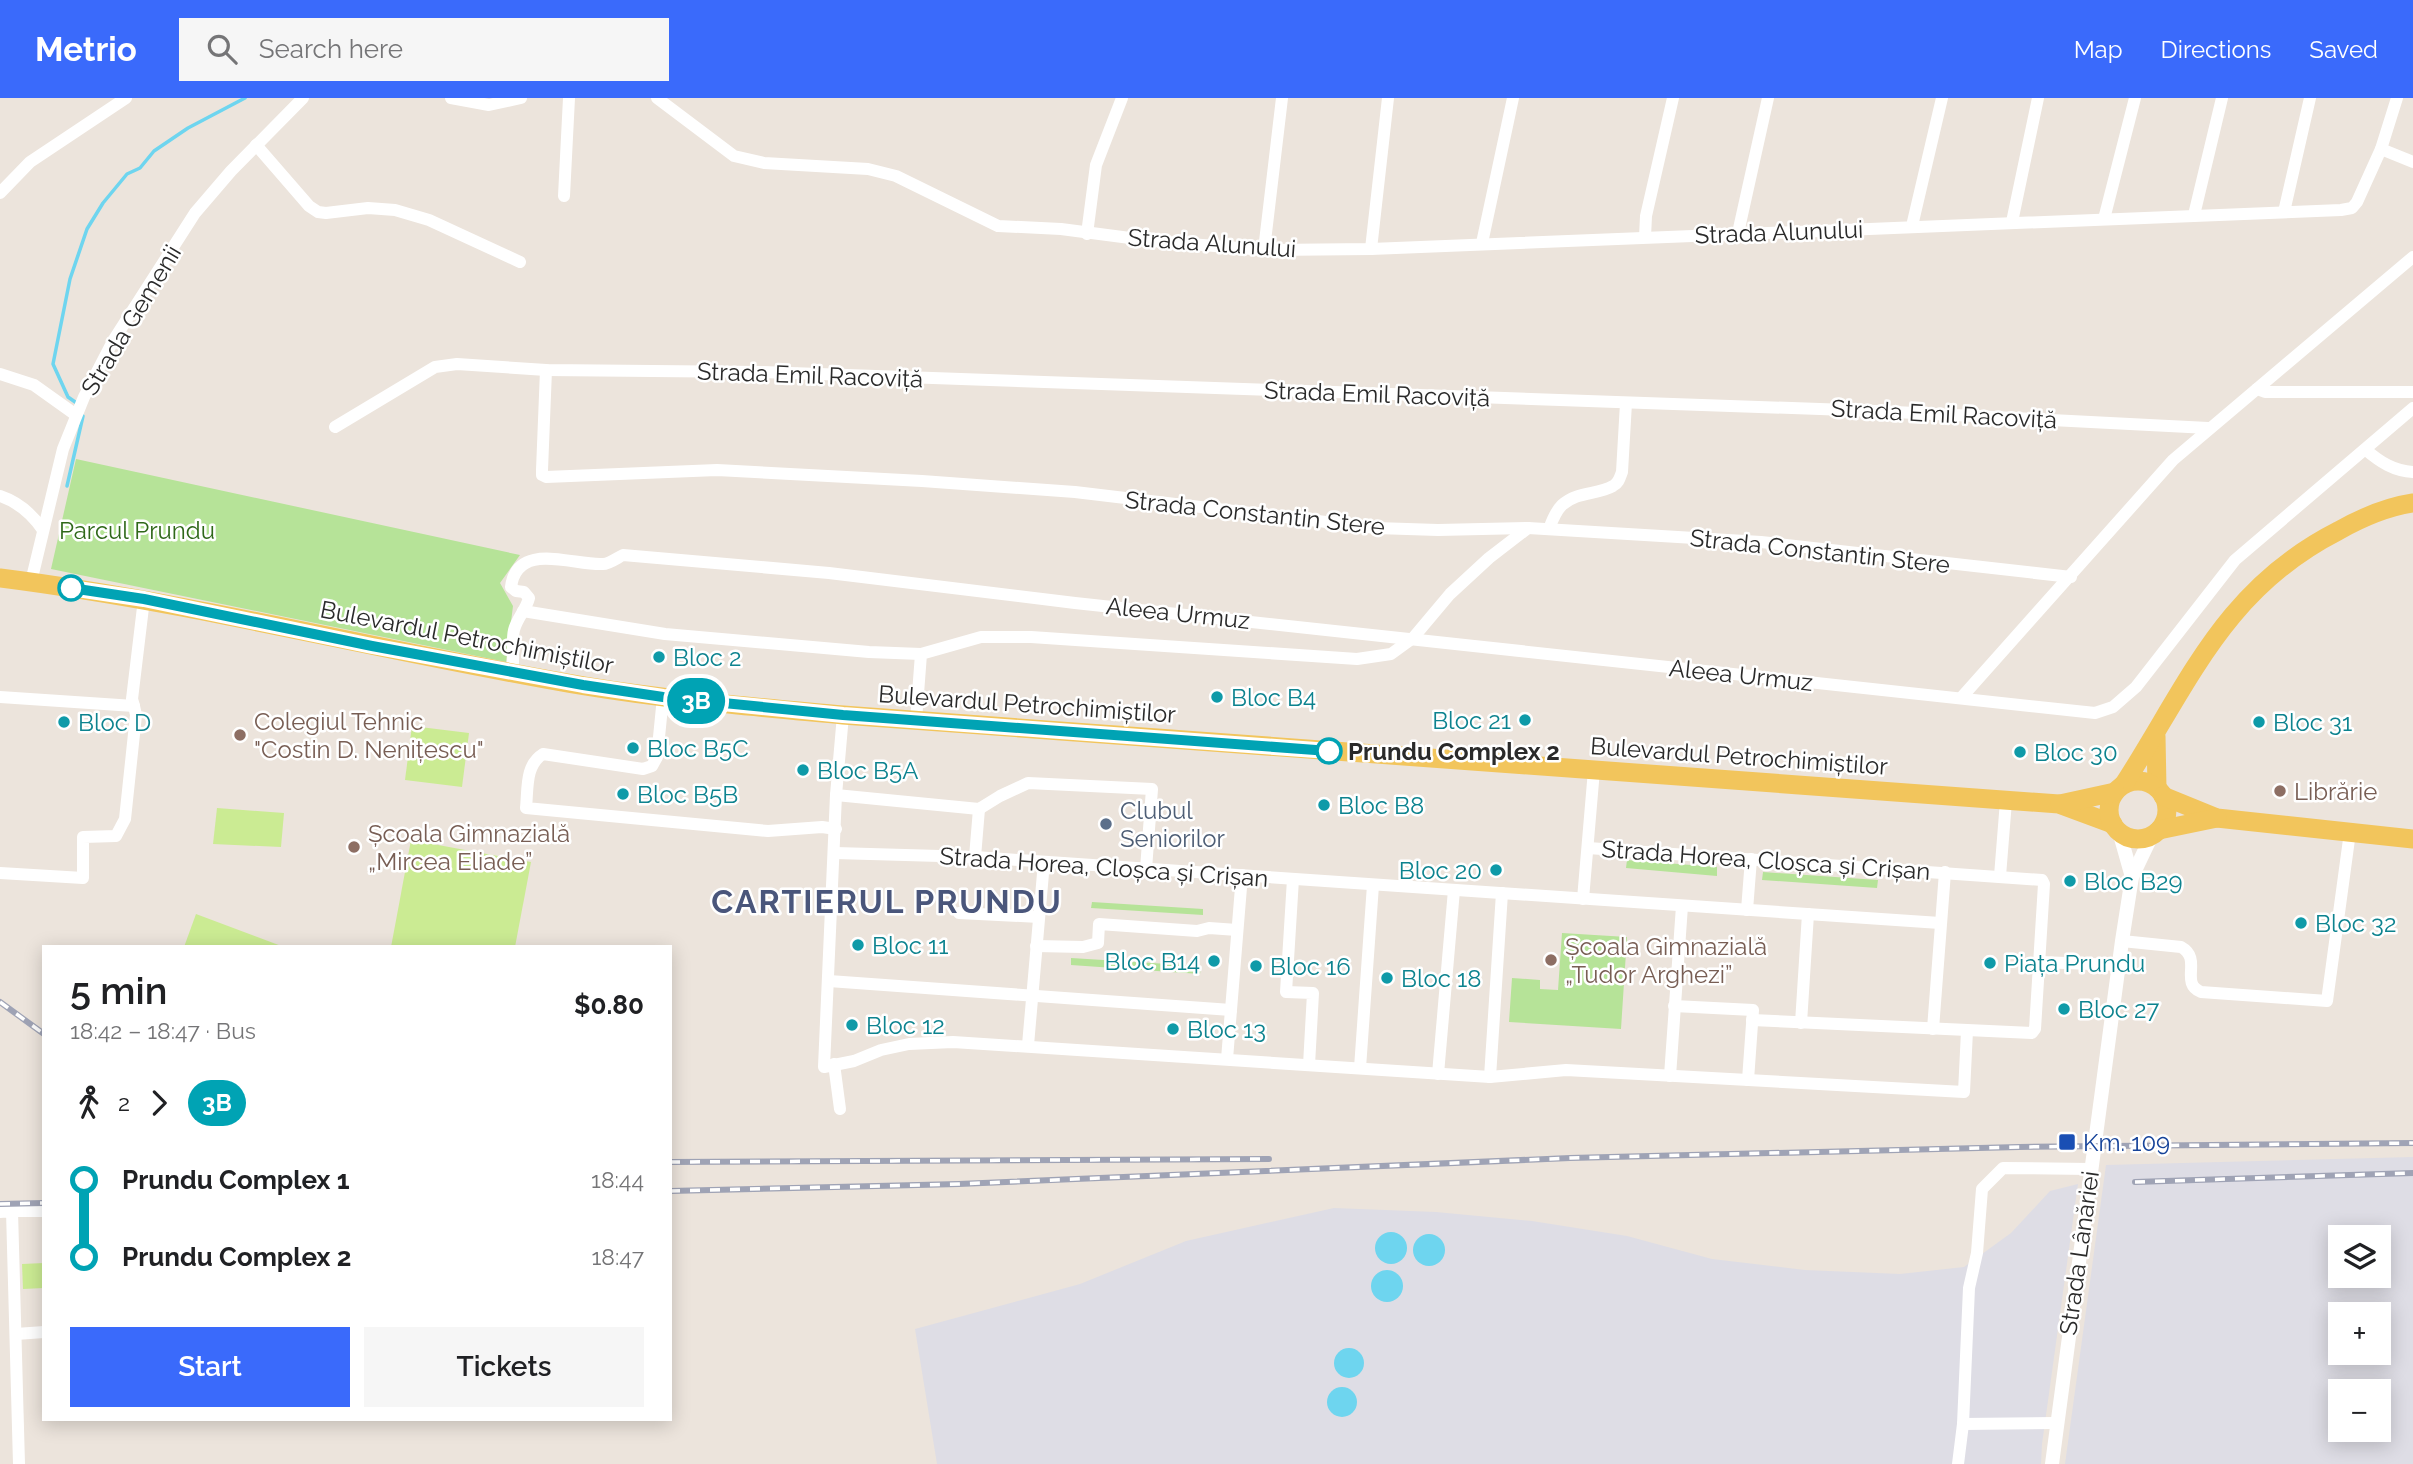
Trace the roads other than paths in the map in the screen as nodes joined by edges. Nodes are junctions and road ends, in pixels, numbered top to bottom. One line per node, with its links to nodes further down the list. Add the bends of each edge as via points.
1 (127, 98): 22 (street, via 30,162)
2 (303, 98): 19 (street, Strada Gemenii)
3 (451, 98): 4 (street, via 489,105)
4 (521, 98)
5 (569, 98): 23 (street)
6 (657, 98): 30 (street, Strada Alunului, via 734,156 868,169 909,181 998,226)
7 (1122, 98): 30 (street, via 1096,165)
8 (1282, 98): 34 (street)
9 (1388, 98): 33 (street)
10 (1513, 98): 32 (street)
11 (1673, 98): 31 (street)
12 (1768, 98): 29 (street)
13 (1942, 98): 28 (street)
14 (2038, 98): 27 (street)
15 (2135, 98): 26 (street)
16 (2222, 98): 25 (street)
17 (2310, 98): 24 (street)
18 (2397, 98): 20 (street, Strada Alunului)
19 (256, 145): 36 (street, via 318,212 395,210 429,220); 43 (street, Strada Gemenii, via 195,213 113,341)
20 (2381, 149): 21 (street); 24 (street, Strada Alunului, via 2352,208)
21 (2413, 162)
22 (0, 193)
23 (564, 196)
24 (2284, 212): 25 (street, Strada Alunului)
25 (2194, 215): 26 (street, Strada Alunului)
26 (2104, 219): 27 (street, Strada Alunului)
27 (2012, 222): 28 (street, Strada Alunului)
28 (1912, 226): 29 (street, Strada Alunului)
29 (1738, 233): 31 (street, Strada Alunului)
30 (1087, 234): 34 (street, Strada Alunului)
31 (1645, 237): 32 (street, Strada Alunului)
32 (1482, 243): 33 (street, Strada Alunului)
33 (1371, 249): 34 (street, Strada Alunului)
34 (1264, 250)
35 (2413, 257): 39 (street)
36 (520, 262)
37 (545, 370): 41 (street, Strada Emil Racoviță, via 759,372); 44 (street, Strada Emil Racoviță, via 457,364 435,367); 50 (street, Strada Constantin Stere, via 542,475 546,477 717,470 1076,492 1376,528)
38 (0, 374): 43 (street, via 34,385)
39 (2257, 389): 40 (street); 45 (street)
40 (2413, 392)
41 (1626, 403): 45 (street, Strada Emil Racoviță); 51 (street, via 1618,481 1570,499)
42 (2413, 408): 46 (street, Aleea Urmuz)
43 (76, 415): 52 (street, Strada Gemenii)
44 (335, 427)
45 (2208, 428): 53 (street, via 2173,460)
46 (2366, 450): 47 (street, via 2380,462); 63 (street, Aleea Urmuz, via 2235,560 2136,687 2113,707 2095,713)
47 (2413, 472)
48 (0, 496): 52 (street, via 35,517)
49 (2413, 503): 67 (main road, via 2369,516 2324,538 2256,587 2213,639)
50 (1528, 528): 51 (street, Strada Constantin Stere); 58 (street, via 1450,594)
51 (1549, 529): 53 (street, Strada Constantin Stere, via 1761,542)
52 (43, 530): 55 (street, Strada Gemenii)
53 (2071, 577): 63 (street)
54 (0, 578): 55 (main road, Bulevardul Petrochimiștilor)
55 (31, 582): 56 (main road, Bulevardul Petrochimiștilor)
56 (144, 599): 60 (main road, Bulevardul Petrochimiștilor); 64 (street)
57 (523, 611): 58 (street, Aleea Urmuz, via 529,598 511,587 522,567 540,557 605,564 622,555 829,573); 59 (street, via 665,634); 60 (street, via 514,632)
58 (1413, 638): 59 (street, via 1391,654 1357,659 1031,637 981,637); 63 (street, Aleea Urmuz)
59 (921, 654): 66 (street)
60 (512, 671): 62 (main road, Bulevardul Petrochimiștilor)
61 (0, 697): 64 (street)
62 (663, 697): 65 (main road, Bulevardul Petrochimiștilor); 77 (street, via 657,757 652,766 643,769 543,754 534,760 530,772 526,808 768,831)
63 (1961, 698)
64 (134, 706): 88 (street, via 125,819 116,836 83,837 83,878)
65 (843, 715): 66 (main road, Bulevardul Petrochimiștilor); 71 (street)
66 (916, 720): 68 (main road, Bulevardul Petrochimiștilor)
67 (2156, 736): 69 (main road); 70 (main road)
68 (1594, 770): 72 (main road, Bulevardul Petrochimiștilor); 81 (street, Strada Horea, Cloșca și Crișan)
69 (2120, 788): 70 (main road, via 2141,781); 73 (main road, Bulevardul Petrochimiștilor); 76 (main road, via 2109,808)
70 (2160, 792): 75 (main road); 78 (main road, via 2166,813)
71 (836, 795): 74 (street); 77 (street)
72 (2006, 801): 73 (main road, Bulevardul Petrochimiștilor); 90 (street)
73 (2059, 804): 76 (main road, Bulevardul Petrochimiștilor)
74 (979, 809): 83 (street); 86 (street, via 1028,783 1152,789)
75 (2217, 818): 78 (main road); 79 (main road)
76 (2116, 828): 78 (main road, via 2135,838); 91 (street)
77 (836, 829): 82 (street)
78 (2155, 832): 91 (street)
79 (2350, 832): 80 (main road); 104 (street, via 2327,1002 2201,992 2191,984 2189,951)
80 (2413, 839)
81 (1588, 848): 84 (street, Strada Horea, Cloșca și Crișan); 96 (street, Strada Horea, Cloșca și Crișan)
82 (835, 853): 83 (street, Strada Horea, Cloșca și Crișan); 108 (street)
83 (975, 857): 85 (street, Strada Horea, Cloșca și Crișan)
84 (1751, 859): 87 (street, Strada Horea, Cloșca și Crișan); 98 (street)
85 (1044, 862): 86 (street, Strada Horea, Cloșca și Crișan); 101 (street)
86 (1146, 869): 89 (street, Strada Horea, Cloșca și Crișan)
87 (1944, 872): 90 (street, Strada Horea, Cloșca și Crișan); 102 (street, Strada Horea, Cloșca și Crișan)
88 (0, 873)
89 (1242, 876): 92 (street, Strada Horea, Cloșca și Crișan); 103 (street)
90 (2000, 876): 106 (street, Strada Horea, Cloșca și Crișan, via 2042,880 2044,884)
91 (2132, 877): 104 (street, Strada Lânăriei)
92 (1293, 879): 93 (street, Strada Horea, Cloșca și Crișan); 119 (street, via 1286,992 1313,993)
93 (1373, 885): 94 (street, Strada Horea, Cloșca și Crișan); 120 (street)
94 (1454, 890): 95 (street, Strada Horea, Cloșca și Crișan); 121 (street)
95 (1502, 893): 96 (street, Strada Horea, Cloșca și Crișan); 123 (street)
96 (1583, 899): 97 (street, Strada Horea, Cloșca și Crișan)
97 (1682, 906): 98 (street, Strada Horea, Cloșca și Crișan); 110 (street)
98 (1747, 910): 100 (street, Strada Horea, Cloșca și Crișan)
99 (960, 913): 101 (street)
100 (1808, 914): 102 (street, Strada Horea, Cloșca și Crișan); 113 (street)
101 (1039, 917): 105 (street)
102 (1940, 923): 114 (street, Strada Horea, Cloșca și Crișan)
103 (1237, 930): 105 (street, via 1098,924 1098,943); 111 (street)
104 (2122, 941): 107 (street, Strada Lânăriei)
105 (1036, 946): 109 (street)
106 (2039, 962): 107 (street); 115 (street, Strada Horea, Cloșca și Crișan, via 2032,1033)
107 (2118, 965): 126 (street, Strada Lânăriei)
108 (829, 981): 109 (street); 118 (street, via 824,1067)
109 (1032, 996): 111 (street); 116 (street)
110 (1674, 1006): 112 (street, via 1753,1010); 122 (street)
111 (1231, 1010): 117 (street)
112 (1752, 1020): 113 (street, Strada Horea, Cloșca și Crișan); 124 (street)
113 (1801, 1023): 114 (street, Strada Horea, Cloșca și Crișan)
114 (1933, 1030): 115 (street, Strada Horea, Cloșca și Crișan)
115 (1967, 1031): 124 (street, via 1964,1092)
116 (1028, 1045): 117 (street); 118 (street, via 909,1044)
117 (1227, 1059): 119 (street)
118 (834, 1064): 125 (street)
119 (1309, 1065): 120 (street)
120 (1360, 1068): 121 (street)
121 (1438, 1074): 123 (street)
122 (1670, 1076): 123 (street, via 1566,1070); 124 (street)
123 (1490, 1077)
124 (1748, 1080)
125 (840, 1109)
126 (2090, 1169): 131 (street, Strada Lânăriei); 132 (street, via 2003,1168 1982,1189 1969,1288)
127 (42, 1210): 128 (street)
128 (6, 1211): 130 (street)
129 (42, 1332): 130 (street)
130 (16, 1334): 133 (street)
131 (2056, 1423): 132 (street); 135 (street, Strada Lânăriei)
132 (1963, 1424): 134 (street)
133 (19, 1464)
134 (1958, 1464)
135 (2052, 1464)

